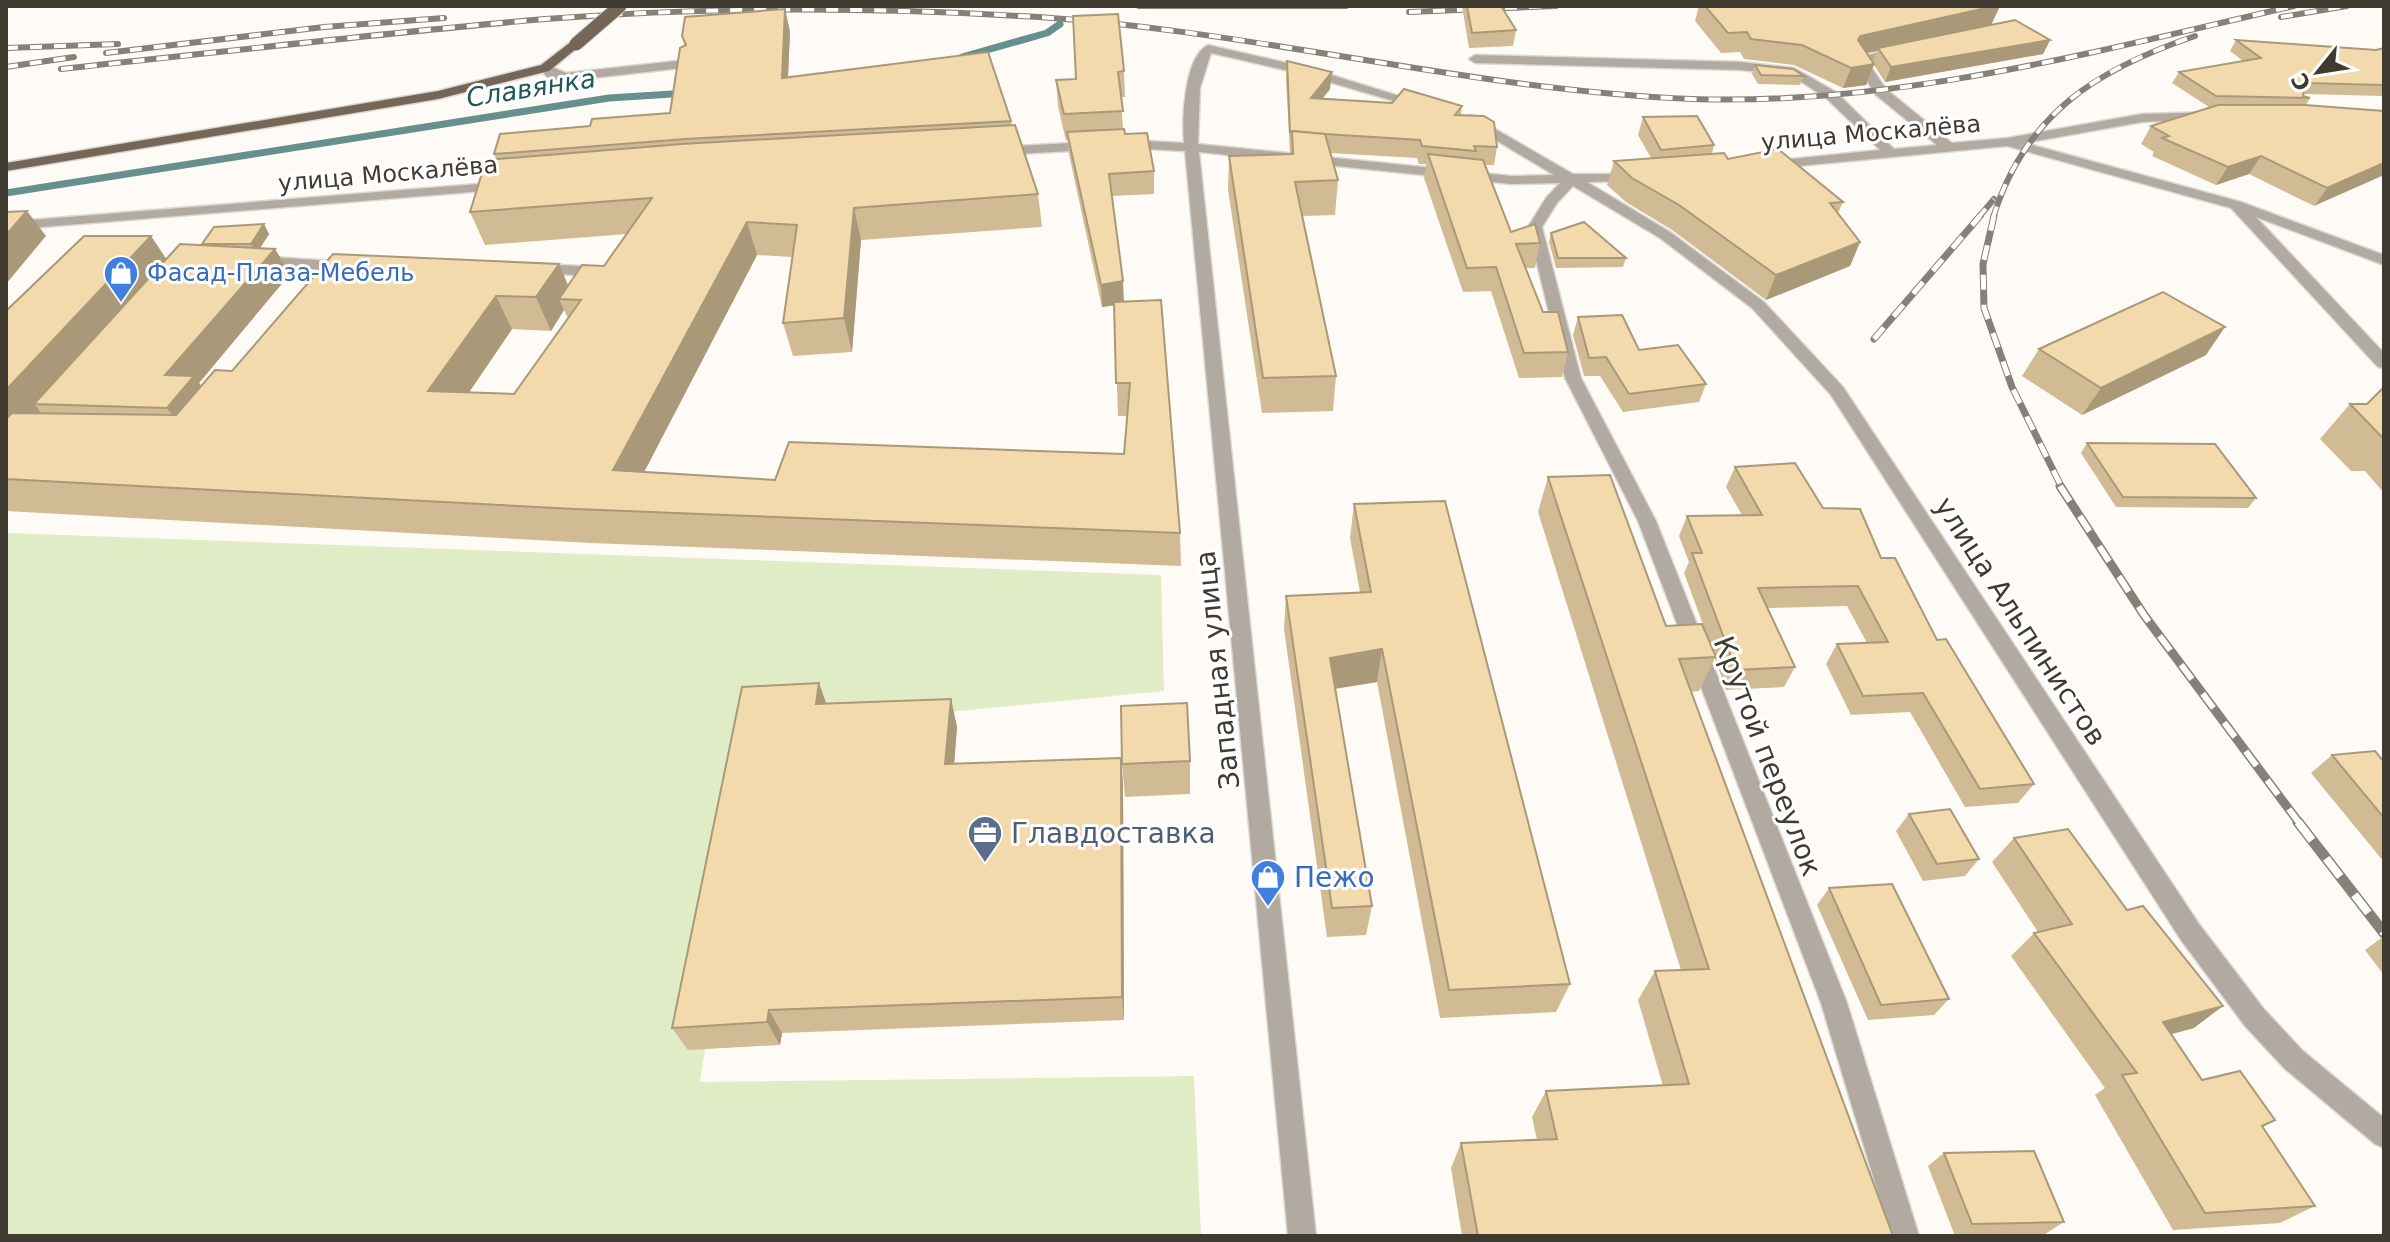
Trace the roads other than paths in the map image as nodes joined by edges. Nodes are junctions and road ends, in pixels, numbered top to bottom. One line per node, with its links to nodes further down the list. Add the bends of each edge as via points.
1 (620, 6): 5 (main road, bridge)
2 (1916, 47): 11 (street, via 1859,59 1881,92)
3 (1475, 59): 13 (street, via 1794,72 1831,95)
4 (686, 64): 5 (street, via 566,77)
5 (545, 68): 15 (main road, via 438,95)
6 (1431, 108): 10 (street, Западная улица, via 1208,49 1200,57)
7 (2222, 114): 9 (street, via 2142,118)
8 (1460, 116): 17 (street, улица Альпинистов)
9 (2007, 142): 11 (street, улица Москалёва); 19 (street, улица Москалёва)
10 (1192, 147): 12 (street, via 1127,144); 17 (street, via 1511,180); 30 (street, Западная улица)
11 (1950, 148): 13 (street, улица Москалёва)
12 (987, 152)
13 (1892, 154): 14 (street, улица Москалёва)
14 (1756, 166)
15 (6, 167)
16 (1651, 175): 17 (street)
17 (1573, 178): 29 (street, улица Альпинистов, via 1665,235 1758,305 1837,391 2190,932 2294,1060); 31 (street, Крутой переулок, via 1535,227 1573,378 1647,521 1834,1003)
18 (520, 184): 20 (street, улица Москалёва)
19 (2236, 205): 23 (street, улица Москалёва); 28 (street)
20 (130, 218): 21 (street, улица Москалёва); 22 (street)
21 (6, 226)
22 (109, 239)
23 (2384, 260)
24 (234, 261): 25 (street, via 332,272)
25 (360, 268)
26 (526, 269): 27 (street, via 602,270)
27 (593, 283)
28 (2384, 363)
29 (2383, 1132)
30 (1302, 1236)
31 (1905, 1236)

